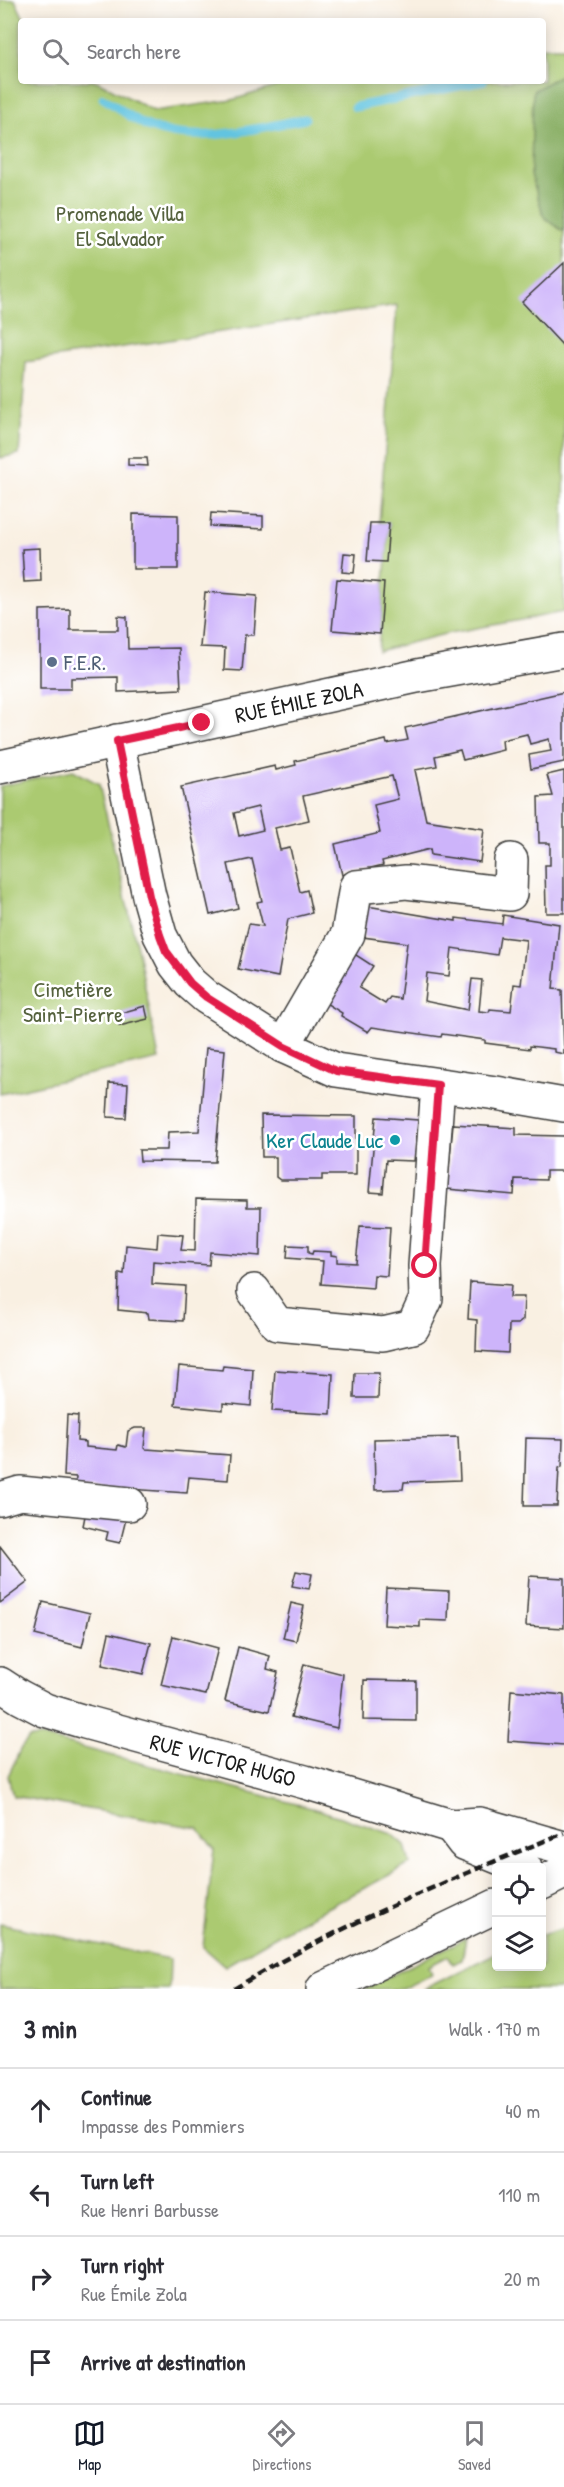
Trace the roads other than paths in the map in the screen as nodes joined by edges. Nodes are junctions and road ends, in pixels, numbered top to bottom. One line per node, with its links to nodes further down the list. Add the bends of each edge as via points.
1 (564, 650): 2 (street, RUE ÉMILE ZOLA, via 417,676)
2 (117, 741): 3 (street, RUE ÉMILE ZOLA); 5 (street, via 149,896 166,951 206,997)
3 (0, 767)
4 (511, 860): 5 (street, via 510,894 406,882 356,887 348,933)
5 (283, 1046): 6 (street, via 336,1071)
6 (438, 1085): 7 (street); 8 (street, via 426,1299 413,1328 383,1334 277,1324)
7 (564, 1105)
8 (254, 1291)
9 (0, 1500): 10 (street, via 20,1493)
10 (129, 1504)
11 (0, 1684): 12 (street, RUE VICTOR HUGO, via 45,1710)
12 (451, 1826): 13 (street, RUE VICTOR HUGO, via 480,1824); 14 (street, RUE VICTOR HUGO, via 465,1843)
13 (564, 1848)
14 (548, 1876)
15 (492, 1907): 16 (street)
16 (323, 1989)

